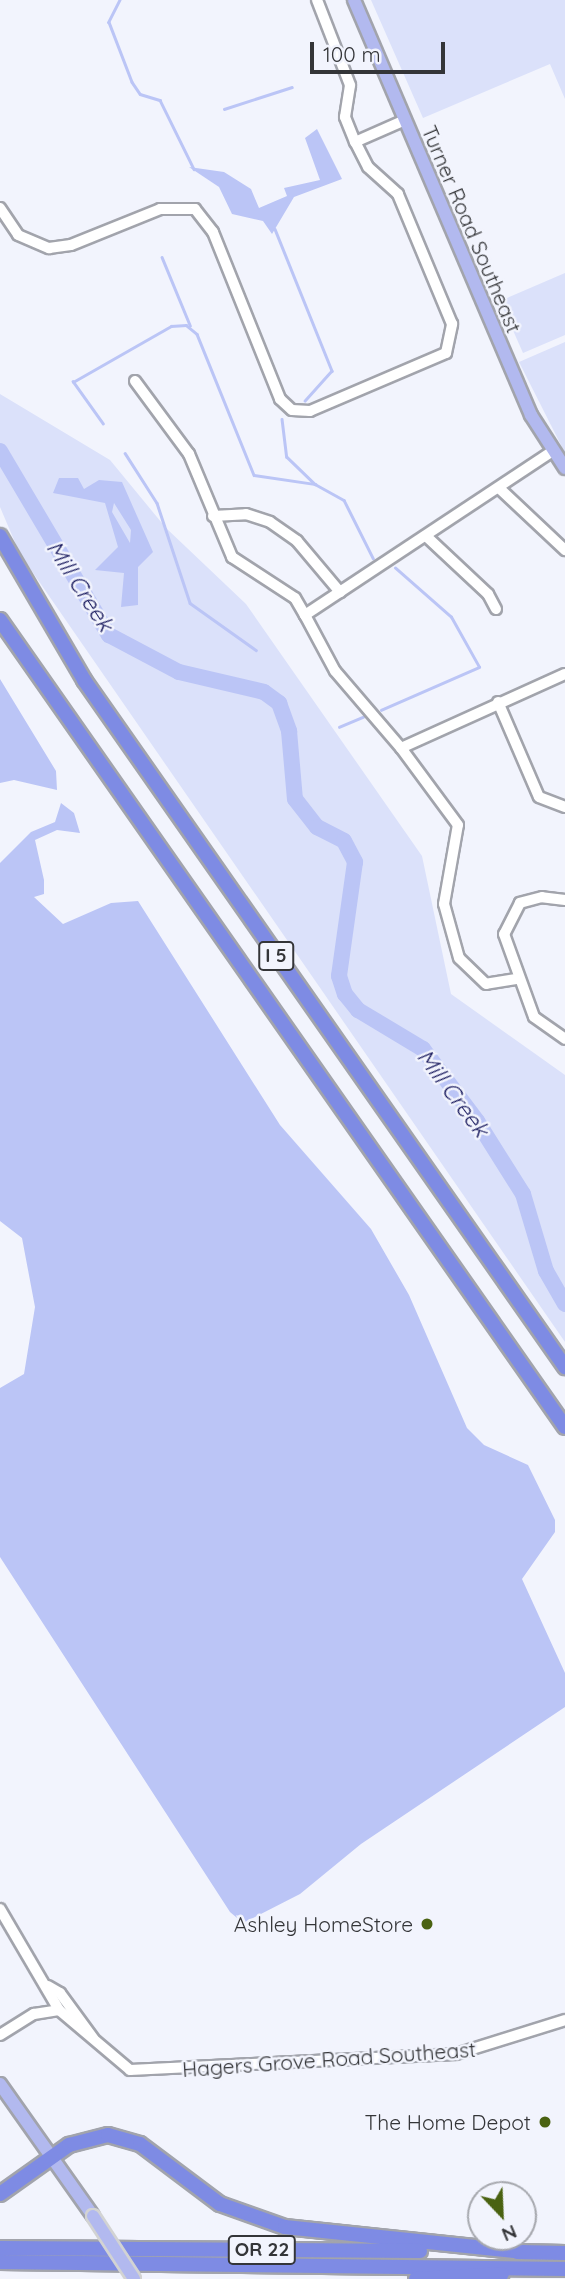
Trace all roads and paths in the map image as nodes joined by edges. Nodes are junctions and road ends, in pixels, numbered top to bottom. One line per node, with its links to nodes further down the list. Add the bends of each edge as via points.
1 (317, 0): 4 (street, via 350,85 345,117)
2 (354, 0): 3 (main road, Turner Road Southeast)
3 (405, 120): 4 (street); 7 (main road, Turner Road Southeast)
4 (355, 142): 5 (street, via 368,167 398,194 454,334 437,359 310,411 292,410 280,399 213,232 195,209 160,209 71,245 49,248 18,235)
5 (0, 208)
6 (135, 381): 10 (street, via 181,440)
7 (551, 452): 8 (main road, Turner Road Southeast); 9 (street)
8 (565, 468)
9 (499, 488): 12 (street); 13 (street)
10 (213, 516): 14 (street, via 246,514 277,526); 16 (street, via 232,557 295,598)
11 (0, 536): 25 (highway, I 5, via 97,699)
12 (426, 536): 14 (street); 15 (street, via 488,594)
13 (565, 550)
14 (340, 592): 16 (street)
15 (496, 609)
16 (305, 615): 20 (street, via 335,671)
17 (0, 620): 26 (highway, I 5)
18 (565, 674): 19 (street)
19 (498, 702): 20 (street); 21 (street, via 539,797)
20 (401, 748): 23 (street, via 458,825 444,912 459,958 486,984)
21 (565, 807)
22 (565, 900): 23 (street, via 529,899 506,921 505,947)
23 (516, 979): 24 (street, via 534,1017)
24 (565, 1039)
25 (565, 1367)
26 (565, 1427)
27 (0, 1909): 28 (street, Hagers Grove Road Southeast)
28 (48, 1986): 29 (street, Hagers Grove Road Southeast); 32 (street, Hagers Grove Road Southeast, via 61,1993)
29 (59, 2010): 31 (street, via 34,2014); 32 (street, Hagers Grove Road Southeast)
30 (565, 2020): 32 (street, Hagers Grove Road Southeast, via 495,2047 437,2057 141,2071 122,2067)
31 (0, 2035)
32 (96, 2045)
33 (0, 2084): 34 (main road)
34 (56, 2157): 35 (highway); 37 (highway, via 94,2136 125,2137 220,2204 274,2224 369,2240); 42 (main road, bridge)
35 (0, 2194)
36 (0, 2248): 37 (highway, OR 22)
37 (524, 2252): 38 (highway, OR 22)
38 (565, 2253)
39 (0, 2262): 40 (highway, OR 22)
40 (537, 2269): 41 (highway, OR 22); 43 (highway)
41 (565, 2269)
42 (134, 2279)
43 (416, 2279)

